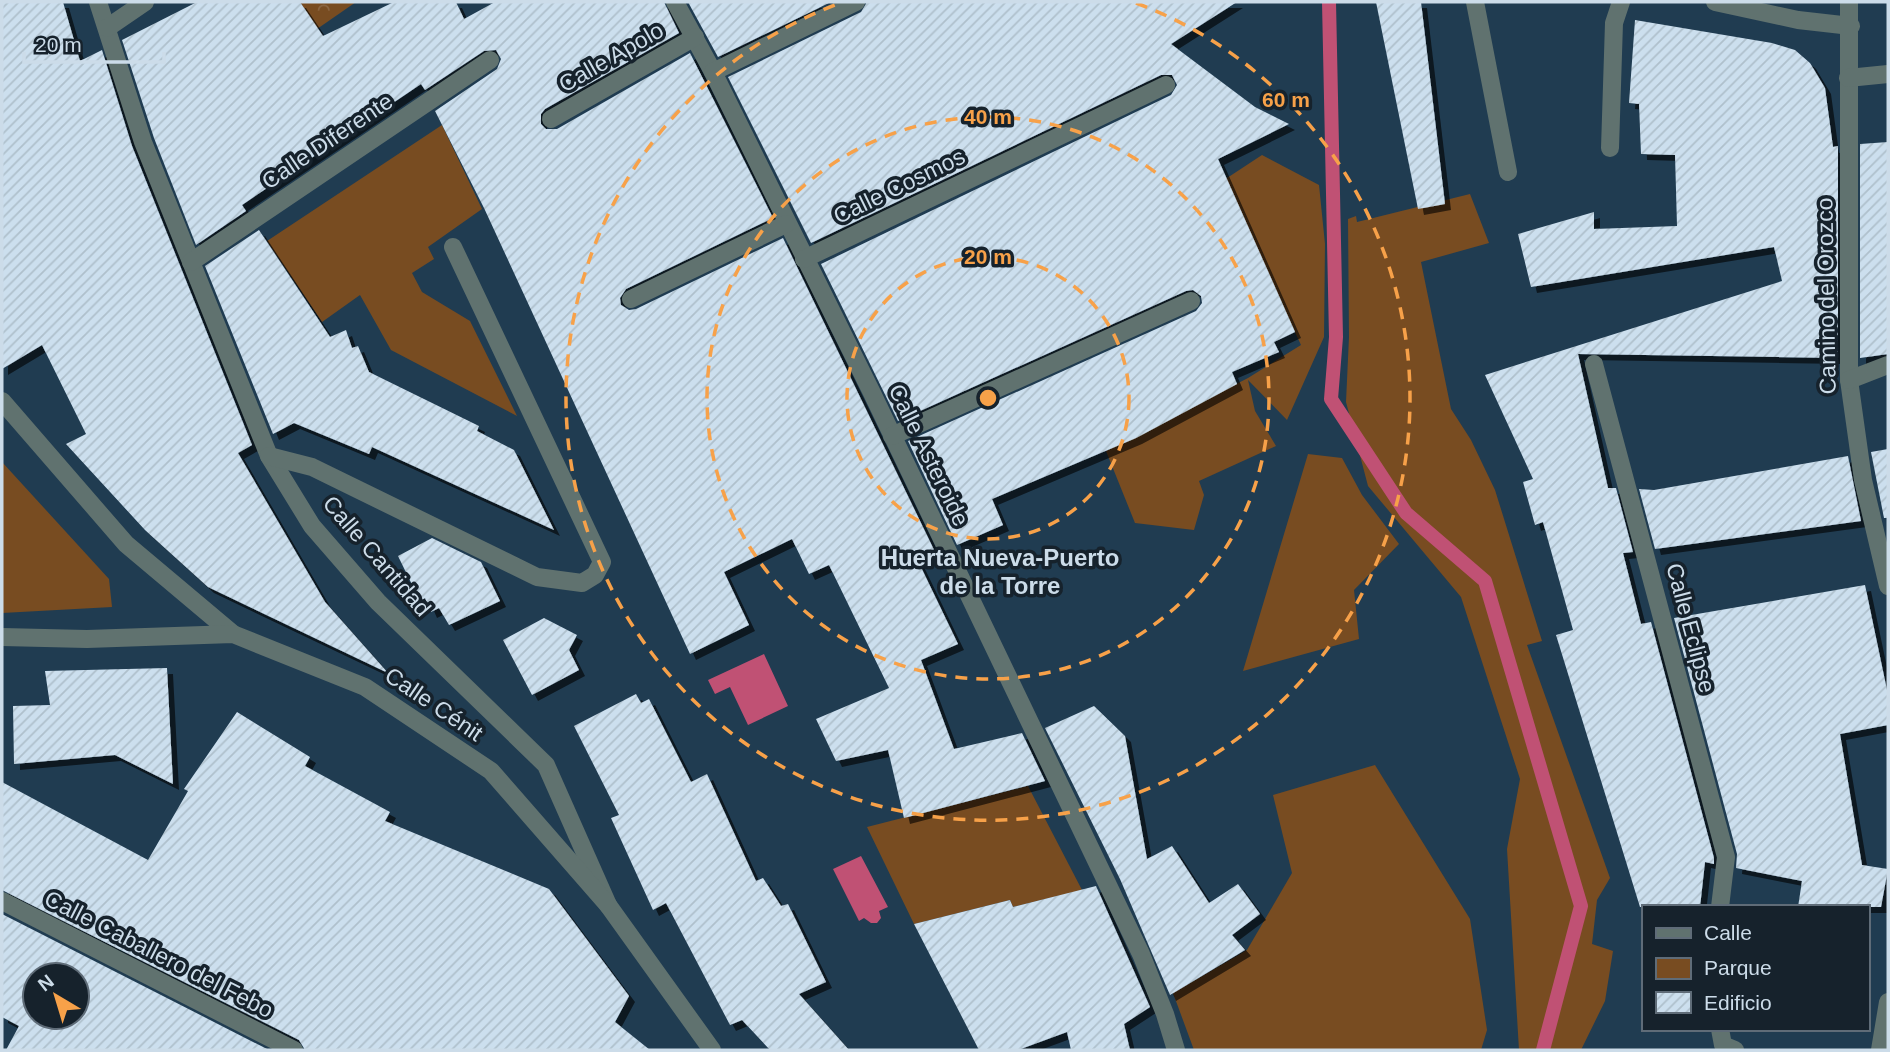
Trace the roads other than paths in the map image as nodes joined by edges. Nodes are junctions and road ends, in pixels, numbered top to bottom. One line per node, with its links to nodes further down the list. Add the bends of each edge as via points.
1 (99, 2): 10 (street, Calle Cantidad)
2 (145, 2): 10 (street)
3 (675, 2): 11 (street, Calle Asteroide)
4 (856, 2): 13 (street)
5 (1475, 2): 19 (street)
6 (1621, 2): 18 (street, via 1614,23)
7 (1715, 2): 9 (street)
8 (1849, 2): 9 (street, Camino del Orozco)
9 (1851, 26): 15 (street, Camino del Orozco)
10 (107, 28): 23 (street, Calle Cantidad, via 143,142)
11 (695, 37): 13 (street, Calle Asteroide); 17 (street, Calle Apolo)
12 (490, 60): 23 (street, Calle Diferente)
13 (713, 72): 20 (street, Calle Asteroide)
14 (1888, 74): 15 (street)
15 (1848, 78): 28 (street, Camino del Orozco)
16 (1166, 85): 22 (street, Calle Cosmos)
17 (551, 119)
18 (1609, 148)
19 (1508, 172)
20 (786, 224): 22 (street, Calle Asteroide); 24 (street)
21 (453, 247): 31 (street, via 602,562 595,575 582,583 537,577 312,467)
22 (804, 259): 30 (street, Calle Asteroide)
23 (191, 262): 31 (street, Calle Cantidad)
24 (631, 299)
25 (1191, 301): 30 (street)
26 (1594, 364): 37 (street, Calle Eclipse, via 1726,856)
27 (1888, 365): 28 (street)
28 (1849, 380): 32 (street, Camino del Orozco, via 1863,480)
29 (2, 401): 33 (street, via 126,544)
30 (892, 436): 42 (street, Calle Asteroide, via 1141,954)
31 (269, 456): 36 (street, Calle Cantidad, via 312,526 378,602 546,765)
32 (1888, 586)
33 (233, 634): 34 (street, Calle Cénit); 36 (street, Calle Cénit, via 365,687 491,771)
34 (2, 637)
35 (2, 901): 40 (street, Calle Caballero del Febo)
36 (608, 905): 41 (street, Calle Cénit)
37 (1720, 905)
38 (1888, 1002): 44 (street)
39 (1720, 1031): 43 (street, via 1723,1045)
40 (294, 1050)
41 (712, 1050)
42 (1176, 1050)
43 (1735, 1050)
44 (1880, 1050)

